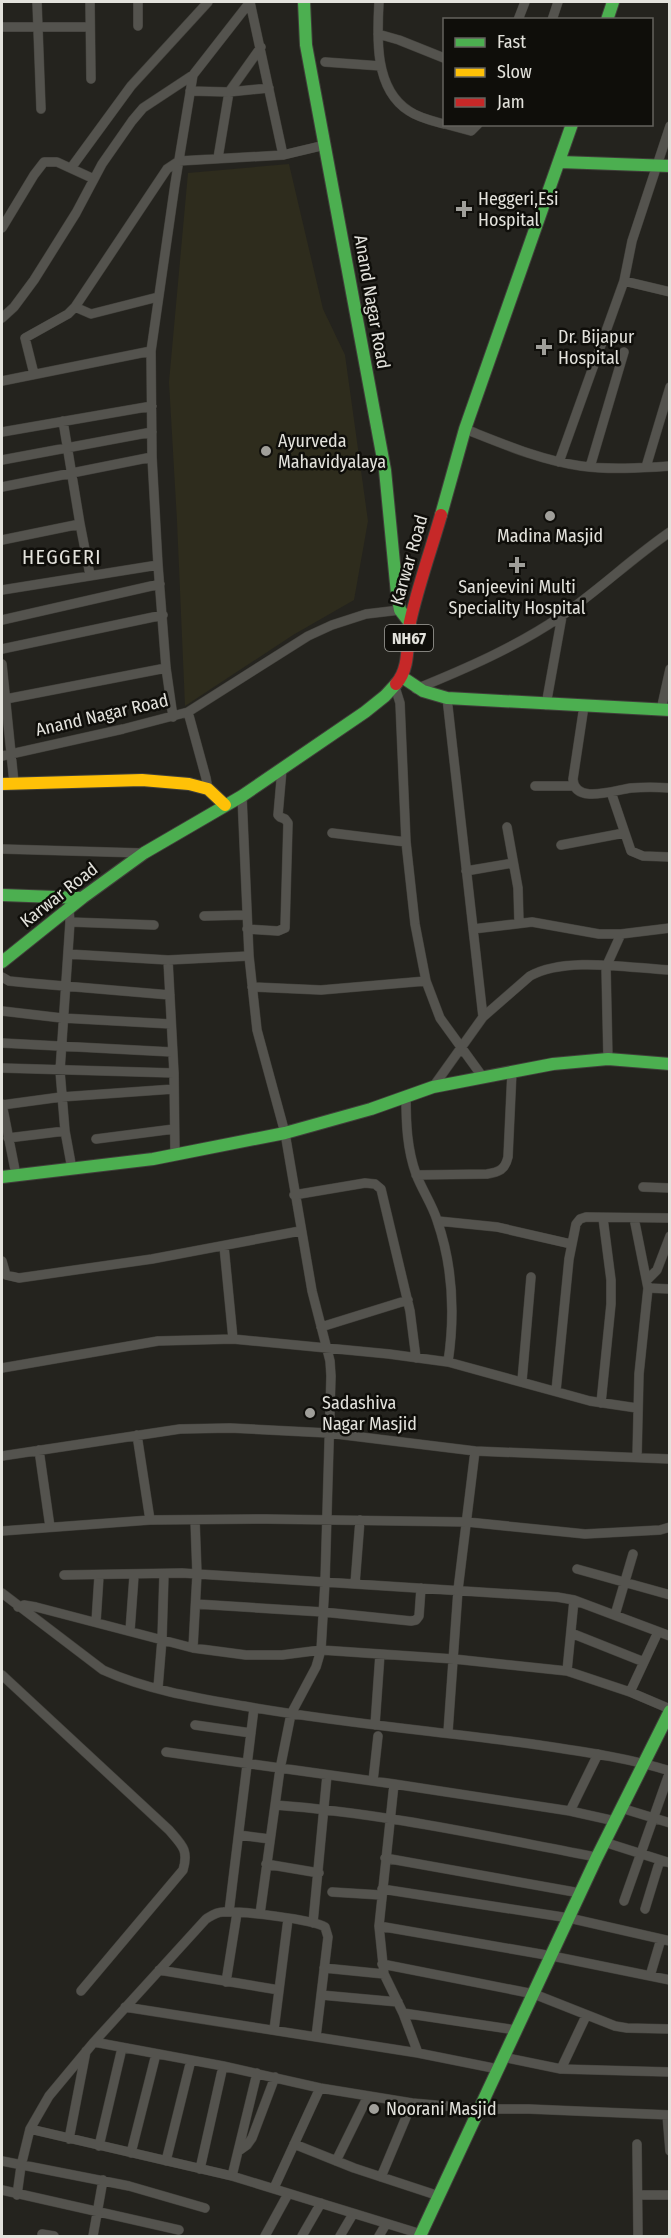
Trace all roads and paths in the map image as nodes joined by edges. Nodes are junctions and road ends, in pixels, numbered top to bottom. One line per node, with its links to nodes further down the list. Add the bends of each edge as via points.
1 (37, 2): 14 (street)
2 (90, 2): 17 (street)
3 (138, 2): 15 (street)
4 (207, 2): 41 (street, via 131,86)
5 (250, 2): 19 (street); 23 (street)
6 (304, 2): 34 (main road, Anand Nagar Road, via 306,45)
7 (379, 2): 18 (street)
8 (525, 2): 11 (street)
9 (558, 2): 12 (street)
10 (613, 2): 13 (main road)
11 (519, 18)
12 (553, 18)
13 (608, 18)
14 (38, 26): 16 (street); 17 (street); 28 (street)
15 (138, 26)
16 (2, 27)
17 (89, 27): 24 (street)
18 (378, 34): 20 (street); 22 (street)
19 (261, 48): 25 (street); 27 (street)
20 (443, 58)
21 (325, 62): 22 (street)
22 (381, 66): 29 (street, via 398,102 408,111)
23 (193, 75): 26 (street); 42 (street, via 143,108)
24 (91, 79)
25 (269, 88): 27 (street); 35 (street)
26 (190, 91): 27 (street); 37 (street)
27 (229, 92): 36 (street)
28 (41, 110)
29 (443, 123)
30 (450, 126): 31 (street, via 464,131)
31 (476, 126)
32 (571, 126): 38 (main road, Karwar Road / NH67)
33 (669, 126): 40 (street)
34 (325, 145): 35 (street); 75 (main road, Anand Nagar Road, via 385,470)
35 (283, 155): 36 (street)
36 (218, 158): 37 (street)
37 (179, 161): 46 (street); 47 (street, via 160,178)
38 (560, 162): 40 (main road); 56 (main road, Karwar Road / NH67)
39 (669, 166): 40 (main road)
40 (656, 167): 44 (street)
41 (70, 168): 42 (street); 43 (street, via 50,161 40,165)
42 (94, 179): 48 (street, via 34,280)
43 (2, 228)
44 (624, 281): 45 (street); 62 (street)
45 (669, 292)
46 (158, 297): 47 (street, via 91,314); 49 (street)
47 (75, 306): 51 (street, via 25,338)
48 (2, 318)
49 (151, 351): 51 (street); 54 (street)
50 (624, 352): 64 (street)
51 (34, 374): 52 (street)
52 (2, 381)
53 (669, 387): 65 (street)
54 (152, 406): 55 (street); 58 (street)
55 (63, 421): 57 (street); 59 (street)
56 (465, 429): 62 (street); 79 (main road, Karwar Road / NH67)
57 (2, 432)
58 (152, 432): 59 (street); 60 (street)
59 (68, 447): 61 (street); 66 (street)
60 (152, 457): 66 (street); 71 (street)
61 (2, 460)
62 (560, 462): 64 (street)
63 (669, 466): 65 (street)
64 (590, 467): 65 (street)
65 (646, 467)
66 (73, 474): 67 (street); 68 (street)
67 (2, 487)
68 (80, 524): 70 (street); 72 (street)
69 (669, 532): 77 (street)
70 (2, 540)
71 (158, 565): 72 (street); 73 (street)
72 (90, 575): 74 (street)
73 (160, 584): 76 (street); 78 (street)
74 (2, 590)
75 (400, 610): 79 (main road); 91 (street, Anand Nagar Road, via 366,614 308,636)
76 (163, 615): 80 (street); 82 (street)
77 (562, 616): 85 (street, via 514,644); 88 (street)
78 (2, 620)
79 (410, 623): 84 (main road, Karwar Road / NH67, via 405,666)
80 (2, 649)
81 (2, 664): 87 (street)
82 (166, 668): 87 (street); 92 (street)
83 (669, 669): 90 (street)
84 (398, 682): 85 (main road); 95 (main road, Karwar Road, via 365,712); 107 (street)
85 (416, 689): 86 (main road)
86 (447, 698): 88 (main road); 113 (street)
87 (6, 699): 93 (street)
88 (546, 705): 89 (main road)
89 (584, 706): 90 (main road); 98 (street)
90 (665, 710)
91 (188, 712): 92 (street, Anand Nagar Road); 100 (street)
92 (173, 717): 93 (street, Anand Nagar Road)
93 (12, 754): 94 (street, Anand Nagar Road); 96 (street)
94 (2, 756)
95 (282, 770): 102 (main road, Karwar Road); 122 (street, via 279,815 288,823 285,928)
96 (8, 784): 100 (main road, via 142,780)
97 (535, 786): 98 (street)
98 (573, 786): 101 (street, via 584,794)
99 (669, 788): 101 (street)
100 (208, 789): 103 (main road)
101 (611, 792): 106 (street)
102 (242, 796): 103 (main road, Karwar Road); 116 (street)
103 (225, 806): 110 (main road, Karwar Road)
104 (507, 827): 112 (street)
105 (332, 833): 107 (street)
106 (624, 833): 108 (street); 111 (street, via 628,847 636,854)
107 (406, 842): 132 (street)
108 (561, 845)
109 (2, 849): 110 (street)
110 (144, 853): 115 (main road, Karwar Road)
111 (669, 857)
112 (513, 862): 113 (street); 119 (street)
113 (466, 870): 123 (street)
114 (2, 895): 115 (main road)
115 (82, 898): 117 (main road, Karwar Road)
116 (247, 915): 118 (street); 122 (street)
117 (69, 916): 120 (street); 125 (street); 128 (main road, Karwar Road)
118 (204, 916)
119 (519, 923): 123 (street); 124 (street)
120 (154, 925)
121 (669, 928): 124 (street)
122 (248, 929): 126 (street)
123 (473, 929): 137 (street)
124 (621, 934): 129 (street)
125 (68, 954): 127 (street); 133 (street)
126 (249, 956): 127 (street); 134 (street)
127 (168, 960): 135 (street)
128 (2, 962)
129 (606, 966): 130 (street); 137 (street, via 539,971); 144 (street)
130 (669, 970)
131 (2, 977): 133 (street)
132 (426, 981): 134 (street, via 321,990); 142 (street, via 440,1018)
133 (64, 986): 135 (street); 138 (street)
134 (252, 987): 158 (street, via 257,1030)
135 (170, 995): 139 (street)
136 (2, 1011): 138 (street)
137 (483, 1017): 142 (street)
138 (62, 1018): 139 (street); 141 (street)
139 (171, 1024): 143 (street)
140 (2, 1043): 141 (street)
141 (61, 1046): 143 (street); 147 (street)
142 (461, 1047): 150 (street); 151 (street)
143 (172, 1052): 149 (street)
144 (608, 1059): 145 (main road); 148 (main road)
145 (669, 1064)
146 (2, 1068): 147 (street)
147 (60, 1071): 149 (street); 154 (street)
148 (512, 1071): 150 (main road); 164 (street, via 508,1157 504,1168 487,1174)
149 (174, 1073): 152 (street)
150 (482, 1076): 151 (main road)
151 (433, 1087): 153 (main road)
152 (174, 1089): 154 (street); 156 (street)
153 (406, 1096): 158 (main road); 164 (street, via 409,1152)
154 (61, 1097): 155 (street); 157 (street)
155 (2, 1105): 159 (street)
156 (174, 1129): 160 (street); 161 (street)
157 (64, 1131): 159 (street); 162 (street)
158 (285, 1133): 161 (main road); 168 (street)
159 (8, 1138): 163 (street)
160 (96, 1139)
161 (175, 1155): 162 (main road)
162 (72, 1169): 163 (main road)
163 (16, 1175): 165 (main road)
164 (416, 1175): 172 (street)
165 (2, 1178)
166 (643, 1187): 167 (street)
167 (669, 1188)
168 (294, 1195): 173 (street); 181 (street, via 365,1183 381,1189)
169 (603, 1218): 170 (street); 175 (street, via 580,1219); 190 (street, via 611,1304)
170 (634, 1218): 171 (street); 179 (street)
171 (669, 1218)
172 (438, 1221): 175 (street, via 497,1227); 186 (street, via 451,1286 453,1333)
173 (300, 1231): 176 (street); 182 (street)
174 (669, 1236): 179 (street, via 657,1270)
175 (571, 1244): 189 (street)
176 (224, 1245): 177 (street, via 19,1278 6,1275); 183 (street)
177 (2, 1267)
178 (531, 1277): 188 (street)
179 (647, 1284): 180 (street); 191 (street)
180 (669, 1289)
181 (408, 1300): 182 (street); 185 (street)
182 (321, 1327): 184 (street)
183 (233, 1339): 184 (street); 187 (street, via 158,1341)
184 (327, 1350): 185 (street); 192 (street, via 331,1376)
185 (416, 1358): 186 (street)
186 (448, 1362): 188 (street)
187 (2, 1368)
188 (522, 1381): 189 (street)
189 (556, 1391): 190 (street)
190 (601, 1403): 191 (street)
191 (638, 1408): 197 (street)
192 (328, 1433): 193 (street, via 230,1428); 195 (street); 201 (street)
193 (137, 1435): 194 (street); 199 (street)
194 (39, 1450): 196 (street); 204 (street)
195 (475, 1451): 197 (street); 203 (street)
196 (2, 1456)
197 (637, 1457): 198 (street)
198 (669, 1459)
199 (150, 1520): 200 (street); 204 (street)
200 (195, 1520): 201 (street); 210 (street)
201 (326, 1520): 202 (street); 214 (street)
202 (360, 1520): 203 (street); 216 (street)
203 (467, 1522): 205 (street, via 585,1534); 218 (street)
204 (50, 1527): 206 (street)
205 (669, 1527)
206 (2, 1530)
207 (633, 1554): 215 (street)
208 (576, 1569): 215 (street)
209 (164, 1574): 210 (street); 212 (street); 231 (street)
210 (197, 1574): 214 (street); 222 (street)
211 (64, 1575): 213 (street)
212 (134, 1575): 213 (street); 227 (street)
213 (99, 1576): 226 (street)
214 (325, 1582): 216 (street); 224 (street)
215 (625, 1582): 220 (street); 225 (street)
216 (355, 1584): 217 (street)
217 (421, 1588): 218 (street); 224 (street, via 417,1620)
218 (458, 1590): 221 (street); 235 (street)
219 (2, 1593): 223 (street)
220 (669, 1595)
221 (574, 1600): 225 (street); 229 (street)
222 (196, 1604): 224 (street); 232 (street)
223 (18, 1607): 226 (street, via 36,1607); 239 (street, via 104,1670)
224 (323, 1612): 233 (street)
225 (615, 1615): 228 (street)
226 (96, 1623): 227 (street)
227 (130, 1631): 231 (street)
228 (658, 1632): 230 (street); 236 (street)
229 (571, 1633): 236 (street); 237 (street)
230 (669, 1636)
231 (162, 1639): 232 (street); 239 (street)
232 (193, 1648): 233 (street, via 246,1655)
233 (321, 1650): 234 (street); 242 (street)
234 (380, 1654): 235 (street); 245 (street)
235 (454, 1659): 237 (street); 246 (street)
236 (644, 1662): 240 (street)
237 (567, 1671): 240 (street)
238 (2, 1675): 296 (street, via 169,1830 184,1849 183,1870)
239 (158, 1688): 241 (street)
240 (630, 1692): 243 (street)
241 (254, 1708): 242 (street); 247 (street)
242 (291, 1714): 245 (street); 253 (street)
243 (669, 1714): 252 (main road)
244 (195, 1725): 247 (street)
245 (375, 1725): 246 (street)
246 (448, 1732): 250 (street)
247 (251, 1733): 251 (street)
248 (378, 1736): 256 (street)
249 (166, 1752): 251 (street)
250 (598, 1754): 252 (street); 261 (street)
251 (248, 1763): 253 (street); 266 (street)
252 (643, 1763): 254 (street); 259 (main road)
253 (280, 1769): 255 (street); 258 (street)
254 (669, 1771): 263 (street)
255 (327, 1775): 256 (street); 260 (street)
256 (372, 1781): 257 (street)
257 (394, 1784): 261 (street); 262 (street)
258 (275, 1805): 260 (street); 267 (street)
259 (621, 1808): 263 (street); 264 (main road)
260 (325, 1809): 262 (street); 274 (street)
261 (570, 1811): 264 (street)
262 (390, 1818): 270 (street); 271 (street)
263 (652, 1818): 265 (street); 269 (street)
264 (615, 1821): 268 (main road)
265 (669, 1823)
266 (239, 1835): 267 (street); 280 (street)
267 (270, 1839): 273 (street)
268 (604, 1842): 269 (street); 270 (main road)
269 (640, 1854): 272 (street); 278 (street)
270 (597, 1857): 277 (main road)
271 (385, 1858): 276 (street); 277 (street)
272 (665, 1862): 279 (street)
273 (266, 1864): 274 (street); 281 (street)
274 (319, 1873): 284 (street)
275 (332, 1892): 276 (street)
276 (382, 1892): 282 (street); 285 (street)
277 (580, 1893): 282 (main road)
278 (624, 1901)
279 (645, 1909)
280 (233, 1912): 281 (street); 290 (street, via 220,1912 206,1919); 294 (street)
281 (260, 1914): 283 (street)
282 (569, 1918): 286 (street); 287 (main road)
283 (288, 1919): 284 (street); 295 (street)
284 (313, 1923): 289 (street, via 327,1931)
285 (379, 1926): 287 (street); 288 (street)
286 (665, 1940): 292 (street)
287 (552, 1956): 292 (street); 297 (main road)
288 (382, 1964): 291 (street); 297 (street)
289 (324, 1968): 291 (street); 298 (street)
290 (159, 1970): 294 (street); 300 (street)
291 (384, 1974): 299 (street)
292 (650, 1976): 293 (street)
293 (669, 1980)
294 (226, 1982): 295 (street)
295 (279, 1990): 304 (street)
296 (81, 1991)
297 (534, 1994): 302 (street); 305 (main road)
298 (321, 1995): 299 (street); 306 (street)
299 (398, 2002): 301 (street)
300 (125, 2007): 304 (street); 307 (street)
301 (403, 2013): 305 (street); 310 (street)
302 (586, 2016): 303 (street, via 627,2028); 316 (street)
303 (669, 2029)
304 (274, 2030): 306 (street)
305 (516, 2030): 312 (main road)
306 (316, 2037): 310 (street)
307 (94, 2042): 308 (street); 309 (street)
308 (122, 2048): 311 (street); 329 (street)
309 (86, 2051): 325 (street, via 49,2096); 326 (street)
310 (418, 2053): 315 (street)
311 (156, 2054): 313 (street); 332 (street)
312 (503, 2057): 315 (main road); 316 (street)
313 (191, 2060): 314 (street); 334 (street)
314 (223, 2066): 318 (street); 337 (street)
315 (498, 2069): 323 (main road)
316 (561, 2069): 317 (street)
317 (669, 2072)
318 (256, 2073): 319 (street); 330 (street)
319 (275, 2077): 320 (street); 330 (street, via 252,2138)
320 (320, 2088): 321 (street); 327 (street)
321 (368, 2096): 322 (street); 335 (street)
322 (412, 2103): 323 (street); 339 (street)
323 (479, 2109): 324 (street); 347 (main road)
324 (668, 2115): 331 (street)
325 (30, 2129): 326 (street); 336 (street)
326 (69, 2139): 329 (street)
327 (294, 2144): 335 (street); 341 (street)
328 (637, 2144): 345 (street)
329 (99, 2146): 332 (street)
330 (240, 2150): 338 (street)
331 (669, 2151)
332 (131, 2153): 334 (street)
333 (2, 2161): 336 (street)
334 (166, 2161): 337 (street)
335 (336, 2161): 339 (street)
336 (21, 2166): 340 (street); 344 (street)
337 (200, 2169): 338 (street)
338 (232, 2176): 341 (street)
339 (381, 2177): 347 (street)
340 (103, 2181): 349 (street); 350 (street)
341 (274, 2188): 343 (street)
342 (2, 2190): 344 (street)
343 (288, 2194): 348 (street); 358 (street)
344 (17, 2195): 350 (street)
345 (638, 2195): 346 (street); 362 (street)
346 (669, 2195)
347 (439, 2196): 355 (main road)
348 (321, 2203): 351 (street); 359 (street)
349 (205, 2208)
350 (98, 2213): 353 (street); 357 (street)
351 (353, 2214): 352 (street); 360 (street)
352 (386, 2224): 355 (street); 361 (street)
353 (179, 2230)
354 (42, 2234): 356 (street)
355 (420, 2235)
356 (54, 2236)
357 (93, 2236)
358 (265, 2236)
359 (302, 2236)
360 (340, 2236)
361 (379, 2236)
362 (638, 2236)

